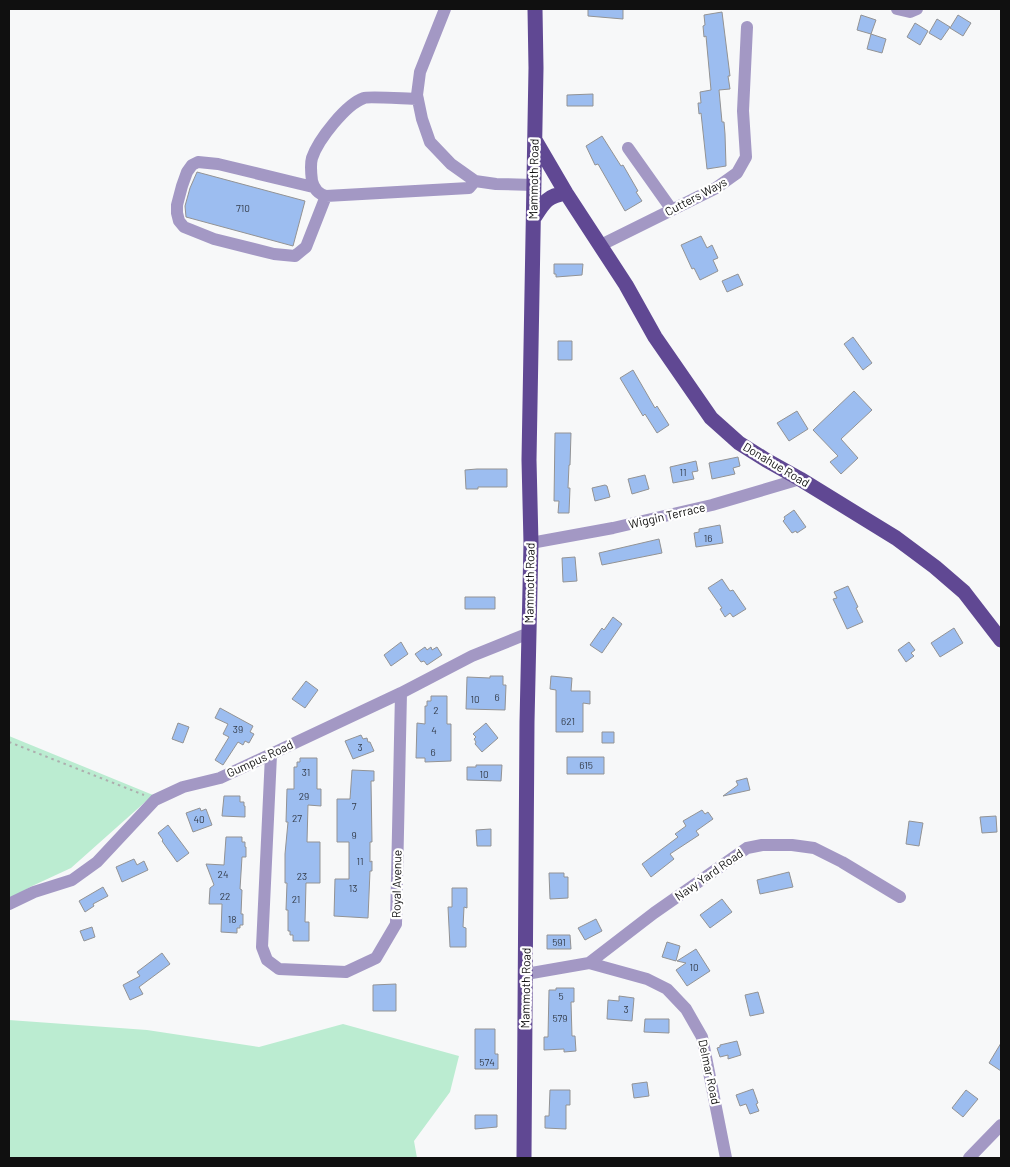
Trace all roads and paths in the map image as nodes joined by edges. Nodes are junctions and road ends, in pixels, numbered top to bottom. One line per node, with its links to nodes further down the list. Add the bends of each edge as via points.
1 (445, 9): 6 (street, via 420,72)
2 (535, 9): 7 (main road, Mammoth Road)
3 (897, 9): 4 (street, via 910,12)
4 (917, 9)
5 (747, 27): 14 (street, Cutters Ways, via 743,111 746,157 737,173 716,188)
6 (418, 99): 9 (street, via 430,142 451,164); 11 (street, via 365,97 348,108 335,121 315,152 311,169)
7 (534, 139): 10 (main road, Mammoth Road); 12 (main road, Donahue Road)
8 (628, 148): 14 (street)
9 (475, 181): 10 (street); 13 (street, via 469,188)
10 (534, 185): 15 (main road, Mammoth Road)
11 (314, 187): 13 (street, via 320,195); 13 (street, via 198,162 192,164 187,172 177,213 184,227 197,234 274,254 295,256 306,247)
12 (566, 193): 15 (main road, via 551,196); 16 (main road, Donahue Road)
13 (326, 196)
14 (672, 210): 16 (street, Cutters Ways)
15 (533, 218): 18 (main road, Mammoth Road, via 529,460)
16 (601, 245): 17 (main road, Donahue Road, via 655,337 711,418 739,443)
17 (800, 480): 18 (street, Wiggin Terrace, via 712,505); 20 (main road, Donahue Road, via 896,538 935,567 964,592)
18 (531, 543): 19 (main road, Mammoth Road)
19 (529, 633): 21 (street, Gumpus Road, via 472,656); 28 (main road, Mammoth Road)
20 (1001, 640)
21 (401, 693): 23 (street, Gumpus Road); 23 (street, Royal Avenue, via 396,924 376,958 346,972 279,969 267,960 262,947)
22 (9, 742): 24 (path)
23 (271, 755): 26 (street, Gumpus Road, via 220,778 183,787 155,800 97,862 72,880)
24 (150, 798)
25 (900, 897): 27 (street, Navy Yard Road, via 814,848 792,844 747,848)
26 (9, 904)
27 (589, 963): 28 (street, Navy Yard Road); 31 (street, Delmar Road, via 647,979 667,989 686,1009 702,1037)
28 (526, 974): 30 (main road, Mammoth Road)
29 (1001, 1125): 32 (street)
30 (524, 1158)
31 (726, 1158)
32 (969, 1158)

